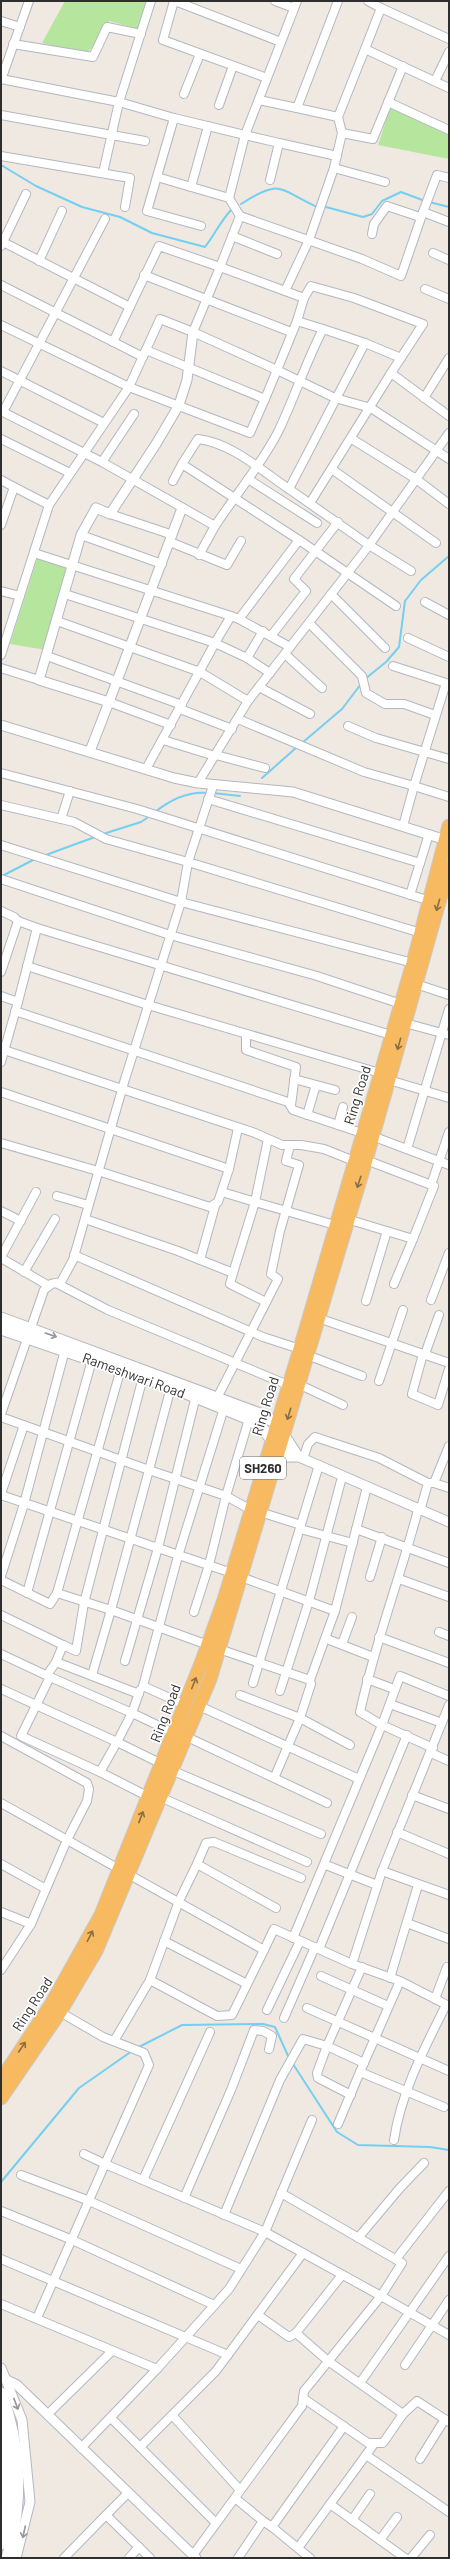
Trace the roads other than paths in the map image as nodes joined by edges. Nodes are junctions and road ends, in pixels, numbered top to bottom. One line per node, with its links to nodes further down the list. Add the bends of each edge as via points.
1 (29, 1): 10 (street)
2 (151, 1): 11 (street)
3 (175, 1): 13 (street); 17 (street, via 162,39)
4 (274, 1): 7 (street)
5 (338, 1): 29 (street)
6 (368, 1): 8 (street)
7 (296, 5): 13 (street)
8 (381, 8): 12 (street); 15 (street)
9 (1, 21): 10 (street)
10 (20, 27): 14 (street)
11 (141, 34): 14 (street, via 107,27 93,57); 26 (street)
12 (449, 39)
13 (281, 42): 20 (street)
14 (13, 44): 21 (street)
15 (365, 49): 19 (street); 31 (street)
16 (449, 52): 22 (street)
17 (200, 54): 18 (street); 24 (street)
18 (233, 66): 20 (street); 28 (street)
19 (403, 66): 22 (street); 27 (street)
20 (267, 78): 25 (street)
21 (1, 79): 26 (street)
22 (435, 81): 23 (street)
23 (449, 88)
24 (184, 94)
25 (259, 100): 29 (street); 37 (street)
26 (118, 102): 32 (street); 36 (street)
27 (388, 102): 34 (street); 35 (street, via 373,139)
28 (219, 105)
29 (297, 108): 31 (street)
30 (1, 116): 36 (street)
31 (338, 117): 35 (street)
32 (174, 118): 33 (street); 44 (street)
33 (208, 126): 37 (street); 48 (street)
34 (449, 130)
35 (342, 133): 41 (street)
36 (111, 135): 38 (street); 43 (street)
37 (245, 135): 39 (street); 50 (street)
38 (145, 141)
39 (279, 143): 41 (street); 46 (street)
40 (1, 156): 43 (street)
41 (337, 156): 42 (street)
42 (334, 168): 47 (street); 61 (street)
43 (103, 173): 51 (street, via 130,178)
44 (157, 177): 48 (street); 57 (street, via 147,211)
45 (449, 178): 53 (street, via 437,176)
46 (270, 180)
47 (385, 182)
48 (191, 187): 50 (street)
49 (26, 194): 60 (street)
50 (229, 198): 54 (street)
51 (125, 208)
52 (62, 211): 65 (street)
53 (421, 214): 56 (street); 58 (street, via 387,206 374,224); 61 (street, via 401,276)
54 (240, 216): 59 (street); 61 (street)
55 (105, 219): 68 (street)
56 (449, 222)
57 (201, 226)
58 (372, 234)
59 (232, 236): 63 (street); 66 (street)
60 (3, 239): 65 (street)
61 (309, 240): 71 (street)
62 (433, 253): 64 (street)
63 (277, 254)
64 (449, 260)
65 (39, 261): 68 (street)
66 (220, 267): 67 (street, via 159,246); 71 (street); 73 (street)
67 (144, 275): 73 (street); 75 (street)
68 (73, 279): 75 (street); 76 (street)
69 (1, 285): 76 (street)
70 (425, 289): 74 (street)
71 (286, 291): 72 (street)
72 (304, 298): 77 (street); 86 (street, via 311,286 354,298 423,324)
73 (206, 299): 80 (street); 81 (street)
74 (449, 299)
75 (130, 307): 82 (street)
76 (55, 312): 82 (street); 84 (street)
77 (297, 321): 79 (street); 81 (street)
78 (1, 324): 84 (street)
79 (323, 329): 83 (street); 92 (street)
80 (193, 332): 85 (street, via 160,319); 88 (street); 89 (street)
81 (291, 332): 89 (street)
82 (113, 342): 85 (street)
83 (365, 343): 86 (street); 95 (street)
84 (39, 344): 93 (street); 94 (street)
85 (145, 353): 88 (street); 94 (street)
86 (401, 358): 91 (street)
87 (449, 358): 96 (street)
88 (188, 369): 97 (street); 98 (street, via 185,392)
89 (277, 370): 92 (street); 97 (street)
90 (1, 371): 93 (street)
91 (391, 373): 96 (street); 99 (street)
92 (299, 380): 95 (street); 112 (street, via 279,430)
93 (20, 381): 100 (street); 103 (street)
94 (129, 387): 98 (street); 103 (street)
95 (335, 398): 99 (street); 121 (street)
96 (424, 398): 102 (street)
97 (265, 399): 98 (street, via 250,433)
98 (179, 404): 118 (street)
99 (371, 408): 106 (street); 107 (street)
100 (2, 412): 108 (street)
101 (134, 414): 110 (street)
102 (449, 416)
103 (104, 423): 108 (street)
104 (449, 433): 107 (street)
105 (1, 439): 114 (street)
106 (352, 439): 113 (street); 116 (street)
107 (437, 450): 109 (street); 116 (street)
108 (84, 452): 110 (street); 114 (street)
109 (449, 459)
110 (102, 462): 118 (street)
111 (182, 464): 112 (street, via 198,439 207,440 235,452); 119 (street); 122 (street)
112 (257, 467): 115 (street); 121 (street)
113 (333, 470): 123 (street); 127 (street)
114 (70, 474): 125 (street)
115 (248, 479): 122 (street); 130 (street)
116 (416, 479): 124 (street); 127 (street)
117 (1, 480): 120 (street)
118 (132, 480): 126 (street); 128 (street)
119 (173, 481)
120 (14, 487): 125 (street); 131 (street)
121 (289, 489): 123 (street)
122 (234, 498): 132 (street); 135 (street)
123 (310, 503): 129 (street)
124 (449, 504)
125 (49, 505): 140 (street)
126 (182, 508): 132 (street); 136 (street)
127 (393, 511): 137 (street); 138 (street)
128 (110, 514): 133 (street, via 96,508); 136 (street, via 167,533 170,535)
129 (338, 522): 138 (street); 139 (street)
130 (317, 523)
131 (1, 525)
132 (215, 526): 141 (street)
133 (81, 535): 142 (street); 143 (street)
134 (241, 540): 141 (street, via 227,565)
135 (299, 540): 139 (street); 156 (street)
136 (170, 542): 141 (street); 142 (street)
137 (436, 543)
138 (369, 545): 144 (street); 145 (street)
139 (316, 551): 145 (street); 160 (street, via 294,579 306,592)
140 (34, 553): 143 (street); 150 (street)
141 (199, 555)
142 (162, 564): 147 (street)
143 (72, 565): 147 (street); 148 (street)
144 (411, 571)
145 (348, 572): 149 (street); 152 (street)
146 (1, 591): 150 (street)
147 (151, 592): 154 (street); 155 (street)
148 (64, 594): 155 (street); 157 (street)
149 (331, 594): 158 (street); 164 (street)
150 (20, 596): 166 (street)
151 (424, 602): 153 (street)
152 (396, 606)
153 (449, 615)
154 (231, 616): 156 (street); 162 (street)
155 (141, 619): 162 (street); 163 (street)
156 (239, 619): 159 (street)
157 (57, 621): 163 (street); 167 (street)
158 (309, 623): 165 (street); 183 (street, via 362,676 366,693 385,704 404,704)
159 (263, 631): 160 (street); 169 (street)
160 (271, 636): 165 (street)
161 (408, 638): 168 (street)
162 (215, 643): 169 (street); 172 (street)
163 (131, 646): 172 (street); 175 (street)
164 (385, 648)
165 (288, 650): 173 (street); 178 (street)
166 (1, 655)
167 (47, 656): 174 (street); 175 (street)
168 (449, 657)
169 (248, 658): 173 (street)
170 (393, 666): 176 (street)
171 (1, 668): 174 (street)
172 (200, 672): 179 (street); 181 (street)
173 (270, 673): 177 (street)
174 (39, 680): 180 (street)
175 (118, 680): 180 (street); 181 (street)
176 (447, 683): 183 (street)
177 (259, 687): 179 (street); 182 (street)
178 (322, 688)
179 (248, 701): 184 (street)
180 (109, 702): 186 (street); 191 (street)
181 (181, 707): 186 (street); 188 (street)
182 (310, 714)
183 (435, 715): 192 (street)
184 (238, 719): 188 (street); 199 (street, via 364,772)
185 (1, 725): 191 (street)
186 (171, 725): 190 (street)
187 (348, 726): 192 (street, via 376,738)
188 (232, 729): 193 (street)
189 (1, 730): 200 (street, via 173,784)
190 (163, 740): 193 (street); 196 (street)
191 (90, 751): 196 (street)
192 (424, 752): 194 (street); 199 (street)
193 (215, 755): 195 (street); 198 (street)
194 (449, 759)
195 (265, 768)
196 (146, 769): 198 (street)
197 (1, 772): 201 (street)
198 (198, 783): 200 (street)
199 (414, 786): 202 (street); 206 (street)
200 (212, 787): 203 (street); 206 (street, via 293,792); 209 (street, via 291,797)
201 (70, 791): 205 (street); 208 (street)
202 (449, 797)
203 (208, 799): 208 (street); 213 (street)
204 (1, 805): 205 (street)
205 (61, 819): 212 (street, via 74,822 106,839)
206 (403, 826): 209 (street)
207 (449, 826): 210 (highway, Ring Road / SH260)
208 (199, 829): 212 (street); 216 (street)
209 (428, 837): 210 (street); 213 (street)
210 (447, 843): 217 (highway, Ring Road / SH260)
211 (1, 845): 218 (street)
212 (188, 862): 218 (street); 222 (street)
213 (420, 863): 216 (street)
214 (449, 868): 228 (highway, Ring Road / SH260, one-way to 228)
215 (1, 879): 223 (street)
216 (410, 895): 217 (street)
217 (430, 901): 222 (highway, Ring Road / SH260)
218 (180, 902): 223 (street); 224 (street)
219 (1, 911): 220 (street)
220 (18, 921): 221 (street); 227 (street)
221 (37, 928): 225 (street); 226 (street)
222 (421, 933): 224 (highway, Ring Road / SH260)
223 (170, 935): 226 (street); 232 (street, via 317,976)
224 (413, 964): 232 (highway, Ring Road / SH260)
225 (27, 966): 231 (street); 233 (street)
226 (160, 966): 233 (street); 239 (street)
227 (1, 972)
228 (416, 984): 229 (street); 236 (highway, Ring Road / SH260)
229 (449, 995)
230 (1, 996): 231 (street)
231 (18, 1002): 235 (street)
232 (401, 1004): 239 (highway, Ring Road / SH260)
233 (148, 1005): 237 (street); 241 (street)
234 (449, 1009): 238 (street)
235 (15, 1011): 240 (street); 241 (street)
236 (405, 1023): 238 (street); 243 (highway, Ring Road / SH260, one-way to 243)
237 (246, 1034): 243 (street); 244 (street, via 246,1050 296,1067)
238 (445, 1034): 248 (street)
239 (391, 1035): 243 (highway, Ring Road / SH260)
240 (4, 1050): 242 (street); 246 (street)
241 (134, 1050): 246 (street); 251 (street, via 288,1102)
242 (1, 1062)
243 (385, 1077): 248 (street); 258 (highway, Ring Road / SH260)
244 (294, 1078): 245 (street); 251 (street)
245 (316, 1085): 247 (street); 253 (street)
246 (122, 1088): 255 (street); 256 (street)
247 (335, 1090)
248 (425, 1090): 250 (street); 262 (street)
249 (1, 1092): 255 (street)
250 (449, 1098)
251 (291, 1106): 253 (street, via 293,1110)
252 (343, 1107): 254 (street)
253 (307, 1115): 254 (street)
254 (338, 1125): 258 (street)
255 (111, 1127): 266 (street); 267 (street)
256 (238, 1128): 259 (street); 266 (street)
257 (449, 1132): 264 (street)
258 (367, 1135): 262 (street); 263 (highway, Ring Road / SH260)
259 (268, 1139): 261 (street, via 282,1145); 272 (street)
260 (1, 1143): 267 (street)
261 (290, 1145): 263 (street, via 324,1149); 276 (street, via 286,1161 299,1165)
262 (406, 1149): 264 (street)
263 (360, 1160): 268 (street); 279 (highway, Ring Road / SH260, one-way to 279); 281 (highway, Ring Road / SH260)
264 (438, 1161): 265 (street); 268 (street)
265 (449, 1165)
266 (229, 1169): 270 (street)
267 (98, 1171): 273 (street); 274 (street, via 210,1207)
268 (431, 1185): 283 (street, via 434,1186)
269 (36, 1192): 280 (street)
270 (222, 1192): 272 (street); 274 (street)
271 (57, 1196): 273 (street)
272 (256, 1202): 276 (street); 289 (street)
273 (88, 1205): 278 (street)
274 (215, 1206): 287 (street)
275 (1, 1211): 280 (street)
276 (286, 1211): 281 (street); 294 (street, via 271,1274 278,1279)
277 (55, 1219): 288 (street)
278 (85, 1219): 285 (street); 287 (street)
279 (347, 1219): 282 (street); 298 (highway, Ring Road / SH260)
280 (21, 1221): 286 (street)
281 (335, 1225): 304 (highway, Ring Road / SH260)
282 (388, 1231): 283 (street); 292 (street)
283 (413, 1239): 290 (street)
284 (449, 1253): 293 (street)
285 (74, 1255): 291 (street, via 61,1282); 300 (street)
286 (1, 1257): 288 (street)
287 (200, 1260): 289 (street)
288 (24, 1272): 291 (street)
289 (233, 1273): 294 (street, via 230,1284)
290 (394, 1284)
291 (52, 1285): 301 (street, via 44,1290); 307 (street)
292 (366, 1300)
293 (431, 1300)
294 (266, 1302): 300 (street)
295 (403, 1310): 302 (street)
296 (439, 1315): 305 (street)
297 (1, 1318): 301 (main road)
298 (318, 1318): 302 (street); 304 (highway, Ring Road / SH260)
299 (1, 1329): 301 (main road, Rameshwari Road)
300 (251, 1331): 304 (street); 307 (street)
301 (29, 1333): 303 (main road, Rameshwari Road); 309 (main road, one-way to 309); 320 (street)
302 (392, 1343): 305 (street); 313 (street)
303 (65, 1350): 306 (main road, Rameshwari Road); 325 (street)
304 (303, 1352): 311 (street); 314 (highway, Ring Road / SH260)
305 (424, 1354): 308 (street); 310 (street, via 412,1394 438,1405)
306 (92, 1360): 309 (main road, Rameshwari Road); 327 (street)
307 (234, 1363): 314 (street); 317 (street)
308 (449, 1363)
309 (122, 1366): 312 (main road, Rameshwari Road); 316 (main road); 329 (street)
310 (449, 1369)
311 (362, 1376)
312 (143, 1377): 315 (main road, Rameshwari Road); 331 (street)
313 (379, 1381)
314 (293, 1384): 318 (street); 324 (highway, Ring Road / SH260)
315 (171, 1387): 316 (main road, Rameshwari Road); 333 (street)
316 (196, 1394): 317 (main road); 319 (main road, Rameshwari Road); 334 (street)
317 (217, 1398): 324 (main road, via 260,1414)
318 (343, 1406)
319 (224, 1408): 322 (main road, Rameshwari Road); 339 (street)
320 (1, 1414)
321 (1, 1417): 323 (street)
322 (249, 1419): 326 (main road, Rameshwari Road); 341 (street)
323 (24, 1425): 325 (street); 340 (street)
324 (280, 1429): 326 (highway, Ring Road / SH260); 330 (main road)
325 (42, 1432): 327 (street); 342 (street)
326 (271, 1439): 330 (main road, Rameshwari Road, via 286,1457); 344 (highway, Ring Road / SH260)
327 (70, 1441): 329 (street); 345 (street)
328 (449, 1446): 336 (street)
329 (98, 1451): 331 (street); 346 (street)
330 (300, 1457): 332 (street); 336 (street, via 315,1437 379,1458)
331 (120, 1460): 333 (street); 350 (street)
332 (319, 1465): 335 (street); 348 (street)
333 (149, 1470): 334 (street); 353 (street)
334 (176, 1477): 339 (street); 356 (street)
335 (342, 1477): 337 (street); 351 (street)
336 (431, 1483): 338 (street); 343 (street)
337 (367, 1487): 343 (street); 349 (street)
338 (449, 1488)
339 (201, 1489): 341 (street); 357 (street)
340 (1, 1494): 342 (street)
341 (226, 1496): 344 (street); 359 (street)
342 (24, 1504): 345 (street); 361 (street)
343 (419, 1510): 347 (street); 355 (street)
344 (256, 1511): 348 (street); 360 (highway, Ring Road / SH260)
345 (50, 1512): 346 (street); 366 (street)
346 (77, 1520): 350 (street); 367 (street)
347 (449, 1522)
348 (300, 1527): 351 (street); 365 (street)
349 (356, 1529): 352 (street); 354 (street)
350 (102, 1530): 353 (street); 370 (street)
351 (326, 1536): 354 (street); 369 (street)
352 (382, 1538): 355 (street); 362 (street)
353 (131, 1539): 356 (street); 371 (street)
354 (352, 1543): 372 (street)
355 (408, 1547): 358 (street); 363 (street)
356 (158, 1548): 357 (street); 376 (street)
357 (178, 1556): 359 (street); 377 (street)
358 (449, 1563)
359 (209, 1566): 360 (street); 373 (street)
360 (236, 1575): 365 (street); 384 (highway, Ring Road / SH260)
361 (1, 1576)
362 (370, 1577)
363 (399, 1579): 368 (street); 380 (street)
364 (1, 1580): 366 (street)
365 (281, 1591): 369 (street); 389 (street)
366 (27, 1593): 367 (street, via 50,1604)
367 (57, 1593): 370 (street)
368 (449, 1597)
369 (309, 1601): 372 (street); 391 (street)
370 (84, 1602): 371 (street); 383 (street, via 76,1651)
371 (111, 1610): 376 (street); 392 (street)
372 (335, 1611): 381 (street)
373 (194, 1612)
374 (1, 1615): 383 (street)
375 (352, 1617): 382 (street)
376 (136, 1619): 377 (street); 387 (street)
377 (159, 1628): 384 (street); 397 (street)
378 (439, 1632): 379 (street)
379 (449, 1636)
380 (379, 1637): 386 (street); 390 (street)
381 (327, 1639): 382 (street); 395 (street)
382 (342, 1644): 386 (street)
383 (63, 1645): 388 (street)
384 (213, 1647): 389 (street); 405 (highway, Ring Road / SH260)
385 (1, 1654): 393 (street)
386 (373, 1657): 394 (street)
387 (125, 1661)
388 (56, 1662): 392 (street); 393 (street)
389 (259, 1663): 391 (street); 396 (street)
390 (449, 1663)
391 (286, 1672): 395 (street); 400 (street)
392 (92, 1675): 401 (street)
393 (48, 1676): 406 (street); 408 (street)
394 (367, 1679): 399 (street); 411 (street, via 360,1714)
395 (310, 1680): 409 (street)
396 (253, 1683)
397 (143, 1686): 401 (street); 405 (street)
398 (1, 1689): 406 (street)
399 (394, 1689): 403 (street, via 400,1676); 404 (street)
400 (280, 1690)
401 (139, 1694): 408 (street)
402 (240, 1695): 409 (street)
403 (449, 1696)
404 (390, 1704): 410 (street); 411 (street)
405 (191, 1705): 412 (highway, Ring Road / SH260); 419 (street)
406 (35, 1706): 415 (street); 416 (street)
407 (449, 1706): 410 (street)
408 (132, 1713): 412 (street); 416 (street)
409 (300, 1718): 418 (street); 419 (street)
410 (444, 1723): 420 (street)
411 (382, 1725): 413 (street); 425 (street)
412 (180, 1734): 422 (highway, Ring Road / SH260); 424 (street)
413 (407, 1735): 420 (street); 441 (street)
414 (1, 1736): 417 (street)
415 (21, 1736): 417 (street); 423 (street)
416 (117, 1742): 422 (street); 423 (street)
417 (16, 1744): 433 (street, via 87,1783 88,1801)
418 (350, 1744)
419 (288, 1747): 424 (street); 425 (street)
420 (432, 1750): 421 (street); 426 (street)
421 (449, 1761)
422 (167, 1767): 427 (highway, Ring Road / SH260); 432 (street)
423 (100, 1772): 427 (street)
424 (275, 1776): 429 (street)
425 (359, 1779): 438 (street)
426 (412, 1796): 430 (street); 431 (street)
427 (155, 1797): 435 (street); 440 (highway, Ring Road / SH260)
428 (1, 1803): 433 (street)
429 (327, 1803)
430 (449, 1809)
431 (397, 1832): 434 (street); 439 (street)
432 (321, 1834)
433 (67, 1840): 440 (street); 445 (street)
434 (449, 1854)
435 (307, 1862)
436 (1, 1864): 445 (street)
437 (197, 1864): 442 (street, via 206,1843 214,1842); 447 (street); 448 (street)
438 (326, 1864): 441 (street); 452 (street)
439 (382, 1870): 443 (street); 444 (street)
440 (125, 1872): 447 (street); 472 (highway, Ring Road / SH260, via 96,1951); 484 (highway, Ring Road / SH260, one-way to 440, via 52,2004)
441 (350, 1874): 443 (street); 455 (street)
442 (301, 1878)
443 (377, 1885): 457 (street)
444 (418, 1885): 446 (street); 450 (street)
445 (46, 1889): 451 (street)
446 (449, 1895)
447 (179, 1901): 454 (street); 456 (street)
448 (276, 1908)
449 (1, 1912): 451 (street)
450 (407, 1923): 453 (street); 462 (street)
451 (31, 1924): 460 (street)
452 (297, 1939): 455 (street); 456 (street, via 274,1929); 471 (street)
453 (449, 1939)
454 (164, 1941): 463 (street); 465 (street)
455 (317, 1948): 457 (street); 473 (street)
456 (264, 1950): 465 (street)
457 (352, 1964): 458 (street)
458 (362, 1967): 462 (street); 466 (street)
459 (447, 1967): 467 (street)
460 (1, 1970)
461 (321, 1976): 466 (street)
462 (390, 1978): 464 (street)
463 (150, 1980): 465 (street, via 217,2016 232,2015); 477 (street)
464 (400, 1981): 467 (street); 469 (street)
465 (247, 1984)
466 (352, 1990): 469 (street); 474 (street)
467 (435, 1998): 468 (street)
468 (448, 2005): 480 (street)
469 (388, 2006): 476 (street)
470 (307, 2008): 474 (street)
471 (267, 2010)
472 (60, 2012): 477 (street); 487 (highway, Ring Road / SH260)
473 (284, 2018)
474 (337, 2020): 476 (street); 478 (street)
475 (210, 2032): 496 (street)
476 (375, 2038): 480 (street); 481 (street)
477 (114, 2041): 494 (street, via 144,2053 150,2066)
478 (327, 2046): 481 (street); 486 (street, via 317,2073 318,2078); 502 (street, via 303,2039 288,2066)
479 (268, 2049): 499 (street, via 272,2036 263,2030 254,2030)
480 (420, 2059): 482 (street); 485 (street)
481 (364, 2063): 483 (street)
482 (449, 2071)
483 (360, 2072): 485 (street); 486 (street)
484 (2, 2074)
485 (408, 2091): 488 (street); 491 (street, via 396,2125)
486 (350, 2095): 490 (street)
487 (1, 2098)
488 (444, 2107)
489 (312, 2120): 498 (street)
490 (338, 2124)
491 (394, 2140)
492 (84, 2154): 494 (street)
493 (424, 2163): 504 (street)
494 (105, 2164): 496 (street); 500 (street)
495 (21, 2176): 500 (street)
496 (143, 2180): 499 (street)
497 (449, 2191): 509 (street)
498 (281, 2193): 503 (street); 504 (street)
499 (184, 2198): 502 (street)
500 (87, 2200): 505 (street); 510 (street)
501 (1, 2211): 505 (street)
502 (224, 2215): 503 (street)
503 (265, 2232): 506 (street); 510 (street)
504 (358, 2238): 509 (street)
505 (70, 2239): 512 (street); 516 (street)
506 (303, 2253): 511 (street); 518 (street)
507 (449, 2256): 517 (street)
508 (1, 2259): 512 (street)
509 (396, 2259): 513 (street, via 402,2263)
510 (241, 2269): 516 (street)
511 (342, 2275): 513 (street); 521 (street)
512 (53, 2280): 519 (street); 523 (street)
513 (381, 2296): 517 (street); 526 (street)
514 (449, 2300): 520 (street)
515 (1, 2304): 519 (street)
516 (214, 2305): 523 (street)
517 (410, 2313): 520 (street); 531 (street)
518 (258, 2315): 521 (street, via 289,2337); 525 (street)
519 (37, 2318): 524 (street)
520 (431, 2325): 522 (street); 527 (street)
521 (296, 2333): 526 (street)
522 (449, 2335)
523 (186, 2336): 525 (street); 529 (street)
524 (111, 2352): 529 (street); 535 (street)
525 (228, 2355): 537 (street)
526 (328, 2361): 531 (street); 533 (street, via 304,2391)
527 (405, 2365)
528 (1, 2368): 530 (street)
529 (157, 2369): 538 (street)
530 (6, 2380): 535 (street, via 18,2385); 567 (street, one-way to 567, via 22,2420 30,2502)
531 (360, 2383): 536 (street)
532 (1, 2392): 566 (main road, via 17,2452 15,2524)
533 (303, 2398): 540 (street); 547 (street, via 302,2406)
534 (1, 2414): 562 (main road, via 9,2455 10,2489)
535 (48, 2414): 543 (street)
536 (403, 2414): 539 (street, via 417,2401); 541 (street, via 383,2443)
537 (172, 2416): 542 (street); 547 (street)
538 (111, 2418): 542 (street); 543 (street)
539 (447, 2421): 546 (street)
540 (344, 2426): 541 (street, via 368,2443); 559 (street)
541 (374, 2444): 545 (street)
542 (140, 2447): 558 (street)
543 (82, 2448): 548 (street)
544 (1, 2450): 552 (street, via 4,2488)
545 (366, 2455): 551 (street); 553 (street)
546 (420, 2459)
547 (240, 2490): 550 (street)
548 (128, 2493): 554 (street); 565 (street)
549 (370, 2494): 556 (street)
550 (235, 2498): 557 (street); 558 (street)
551 (330, 2504): 556 (street); 564 (street)
552 (1, 2507)
553 (449, 2512)
554 (106, 2515): 563 (street); 568 (street)
555 (398, 2517): 561 (street)
556 (352, 2520): 561 (street)
557 (263, 2521): 559 (street); 571 (street)
558 (216, 2523): 565 (street)
559 (272, 2527): 564 (street)
560 (430, 2535): 574 (street)
561 (380, 2540): 573 (street)
562 (1, 2544)
563 (139, 2547): 569 (street); 570 (street)
564 (298, 2548): 572 (street)
565 (194, 2556)
566 (7, 2558)
567 (16, 2558)
568 (64, 2558)
569 (129, 2558)
570 (150, 2558)
571 (238, 2558)
572 (310, 2558)
573 (405, 2558)
574 (411, 2558)

